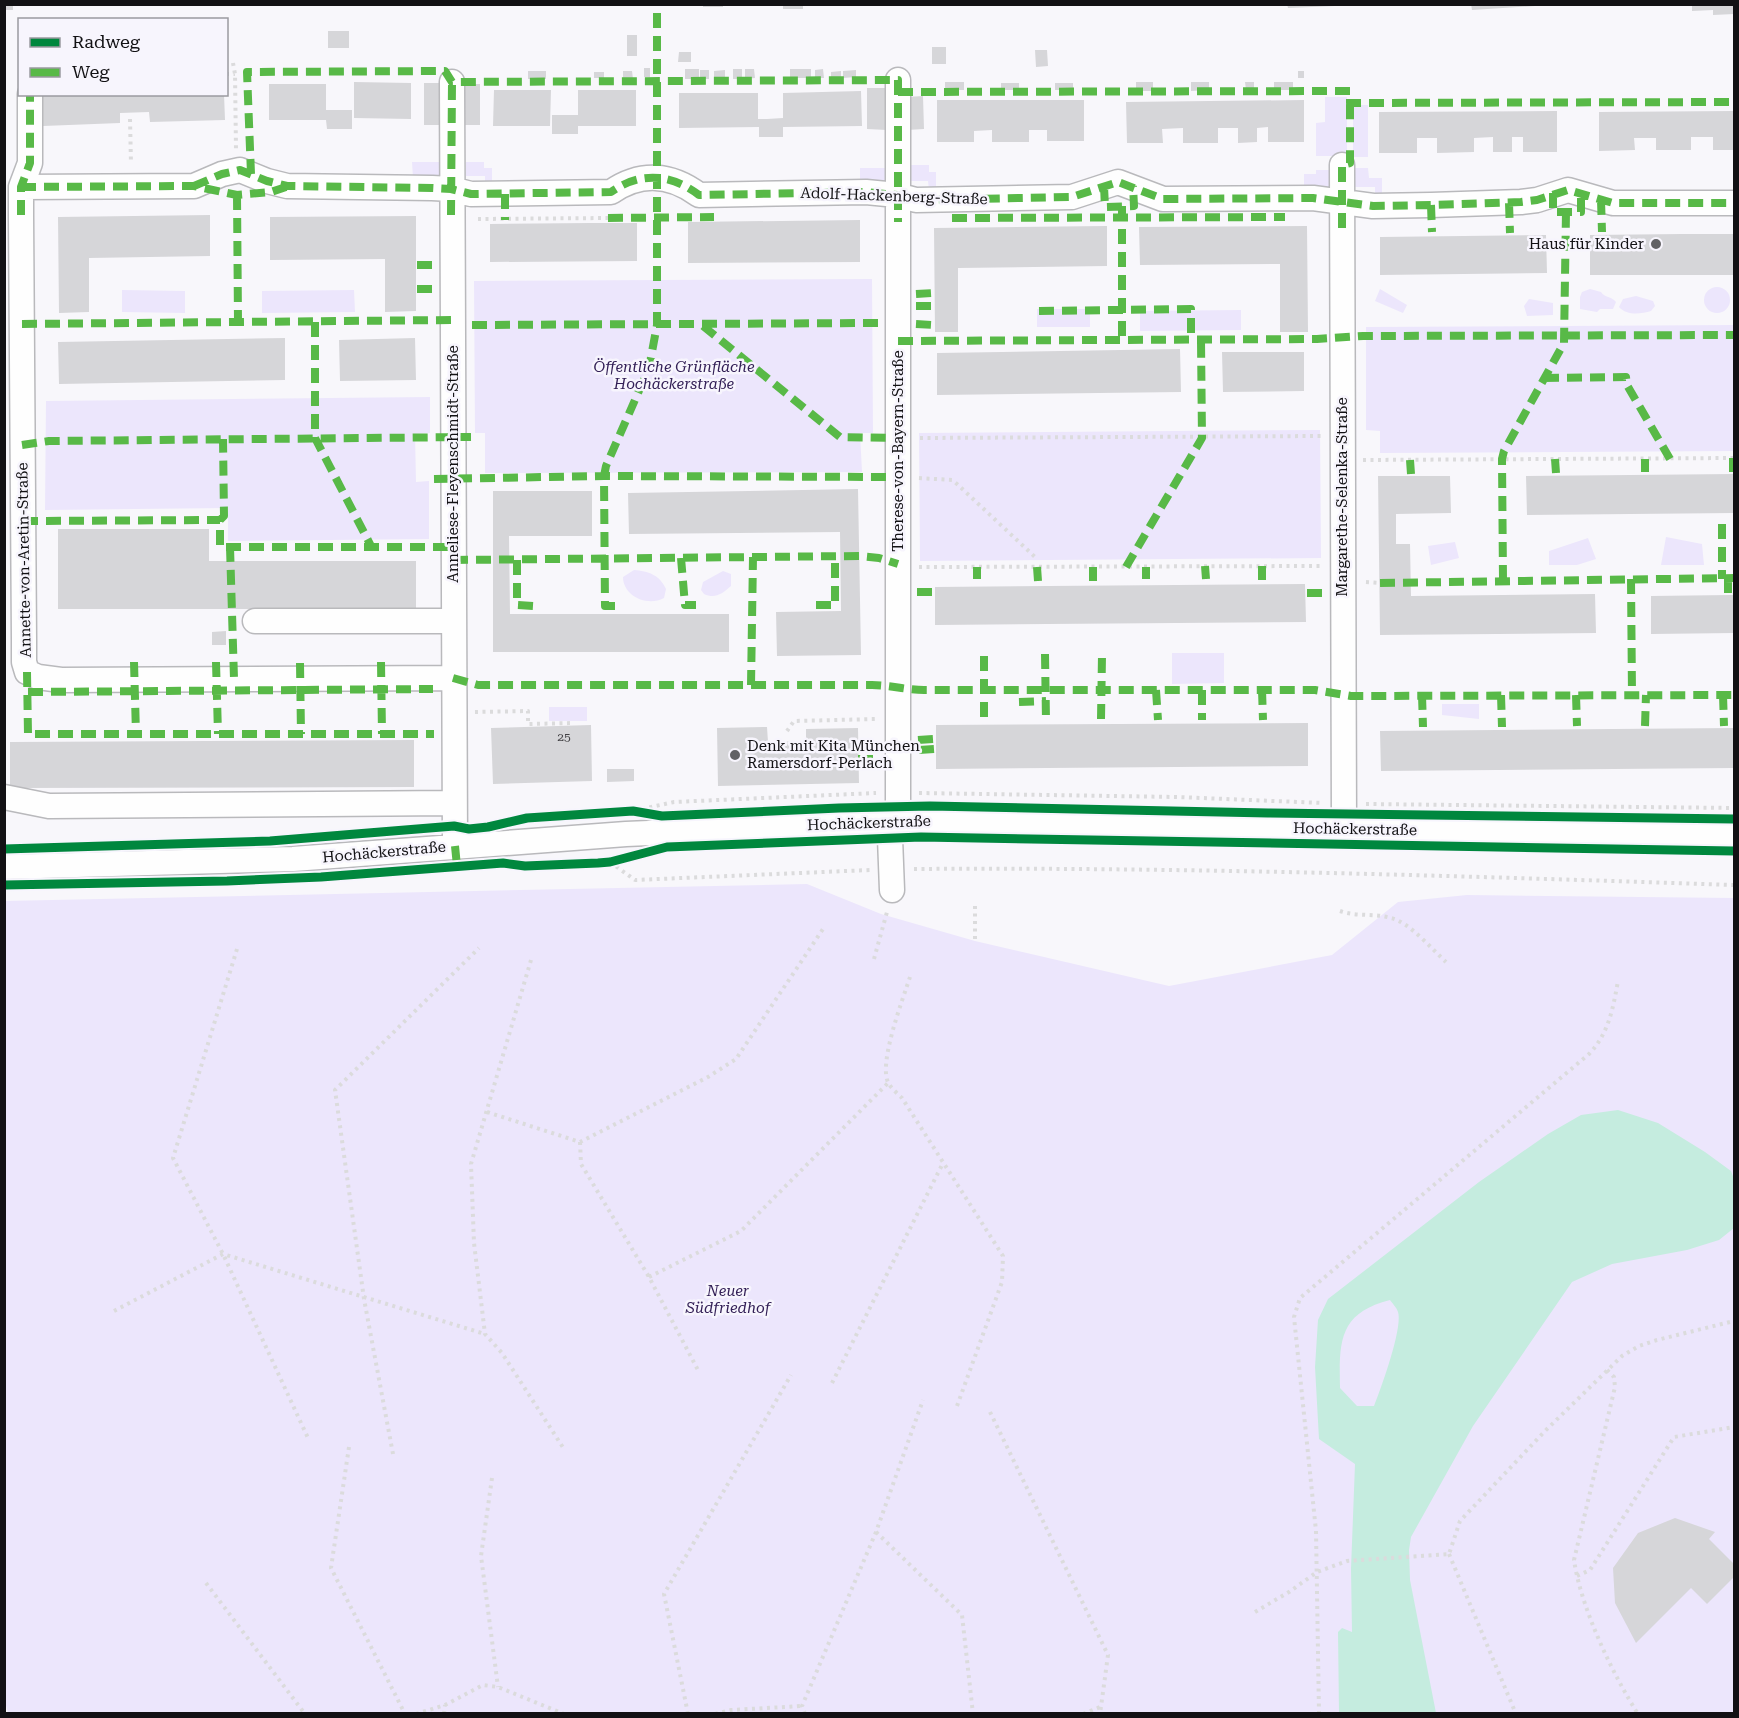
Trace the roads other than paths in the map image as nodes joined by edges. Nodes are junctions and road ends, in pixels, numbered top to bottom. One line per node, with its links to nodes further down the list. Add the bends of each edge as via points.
1 (898, 80): 7 (street, Therese-von-Bayern-Straße)
2 (452, 82): 6 (street, Anneliese-Fleyenschmidt-Straße)
3 (30, 96): 5 (street, Annette-von-Aretin-Straße, via 30,163)
4 (1342, 165): 8 (street, Margarethe-Selenka-Straße)
5 (21, 187): 6 (street, Adolf-Hackenberg-Straße, via 194,186 240,170 287,186); 12 (street, Annette-von-Aretin-Straße, via 27,672 61,680)
6 (451, 189): 7 (street, Adolf-Hackenberg-Straße, via 471,194 612,192 636,180 656,176 688,186 699,195); 11 (street, Anneliese-Fleyenschmidt-Straße)
7 (897, 195): 8 (street, Adolf-Hackenberg-Straße, via 916,200 1072,197 1118,182 1163,199); 15 (street, Therese-von-Bayern-Straße)
8 (1341, 201): 9 (street, Adolf-Hackenberg-Straße, via 1373,206 1521,202 1568,190 1613,203); 16 (street, Margarethe-Selenka-Straße)
9 (1734, 203)
10 (255, 621): 11 (street)
11 (453, 621): 12 (street, Anneliese-Fleyenschmidt-Straße)
12 (453, 678): 14 (street, Anneliese-Fleyenschmidt-Straße)
13 (4, 797): 14 (street, via 49,806)
14 (454, 803): 18 (street, Anneliese-Fleyenschmidt-Straße)
15 (897, 822): 16 (street, Hochäckerstraße); 18 (street, Hochäckerstraße, via 692,830); 20 (street, Therese-von-Bayern-Straße, via 890,838)
16 (1344, 829): 17 (street, Hochäckerstraße)
17 (1734, 836)
18 (455, 846): 19 (street, Hochäckerstraße, via 293,859)
19 (4, 867)
20 (891, 880)

